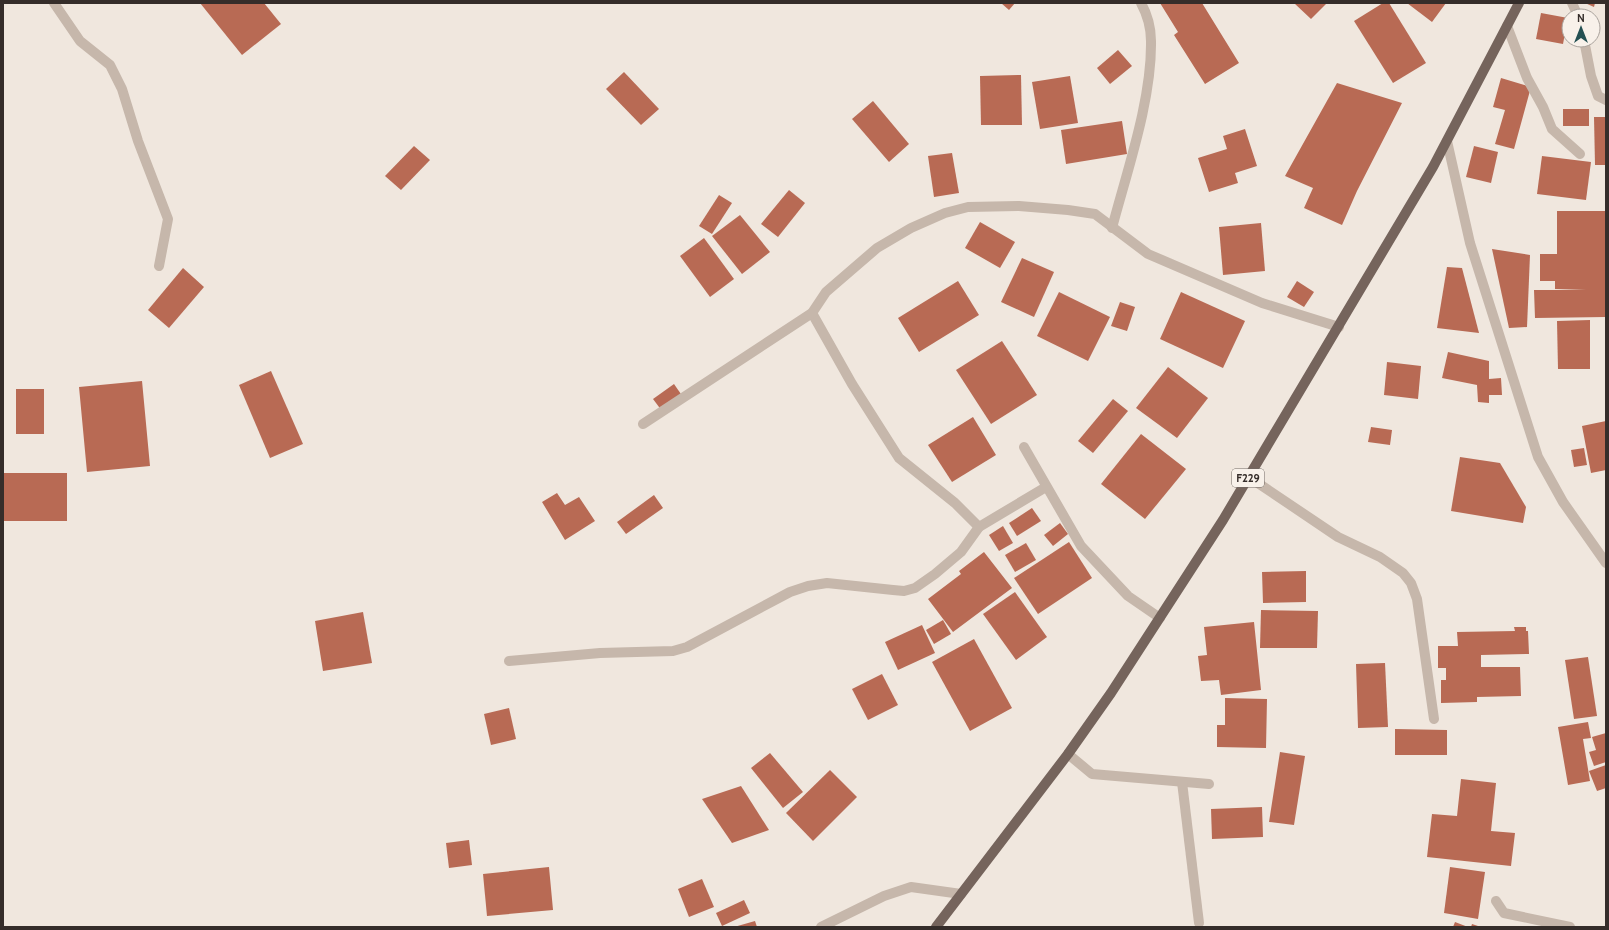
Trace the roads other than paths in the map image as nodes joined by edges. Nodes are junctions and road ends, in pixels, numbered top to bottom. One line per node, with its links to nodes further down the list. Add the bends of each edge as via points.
1 (54, 3): 10 (street, via 80,41 110,66 122,89 138,141 168,219)
2 (1141, 3): 9 (street, via 1148,20 1151,40 1149,71 1142,116)
3 (1519, 3): 4 (main road, F229)
4 (1507, 26): 7 (main road, F229); 8 (street, via 1527,78 1552,129)
5 (1586, 48): 6 (street, via 1598,96)
6 (1606, 100)
7 (1448, 140): 12 (main road, F229); 18 (street, via 1470,243 1538,457 1563,502)
8 (1580, 154)
9 (1112, 228): 11 (street, via 1095,214 1068,210 1019,206 968,207 945,213 911,228 877,248 826,292); 12 (street, via 1148,254 1262,303)
10 (159, 266)
11 (812, 313): 13 (street); 17 (street, via 852,384 899,458 955,503)
12 (1339, 327): 15 (main road, F229)
13 (643, 424)
14 (1024, 447): 16 (street)
15 (1249, 476): 19 (main road, F229); 21 (street, via 1338,537 1403,573 1411,583 1417,599)
16 (1046, 487): 17 (street); 19 (street, via 1081,546 1128,596)
17 (979, 527): 20 (street, via 961,552 915,588 904,591 821,584 790,592 687,647 673,651 600,653)
18 (1606, 562)
19 (1160, 618): 22 (main road, F229)
20 (509, 661)
21 (1434, 719)
22 (1068, 754): 23 (street, via 1092,774); 25 (main road, F229)
23 (1182, 782): 24 (street); 27 (street)
24 (1210, 784)
25 (961, 894): 28 (street, via 911,887 884,896); 29 (main road, F229)
26 (1496, 900): 30 (street, via 1504,913)
27 (1199, 923)
28 (821, 927)
29 (936, 927)
30 (1570, 927)

